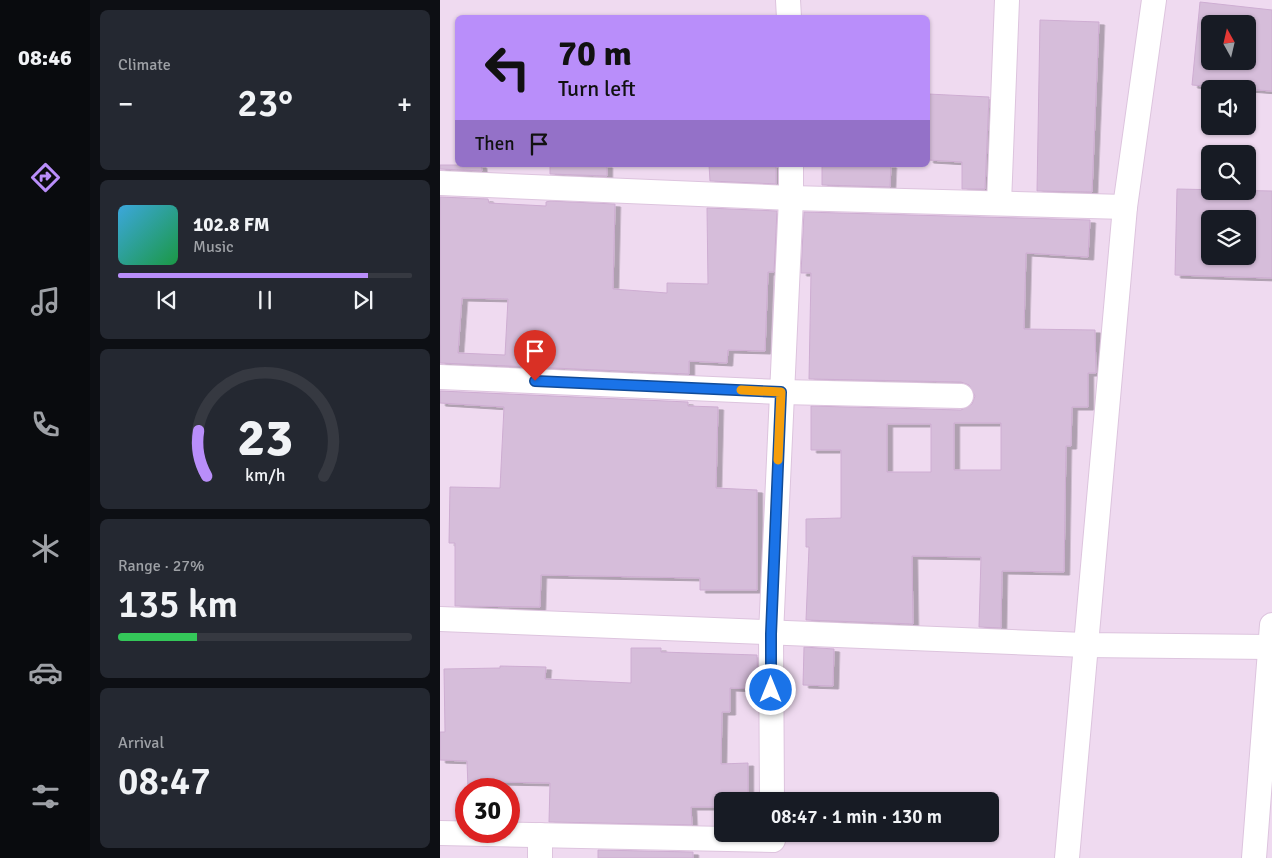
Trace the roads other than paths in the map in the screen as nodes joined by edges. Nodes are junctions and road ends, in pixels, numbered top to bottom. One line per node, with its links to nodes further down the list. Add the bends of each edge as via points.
1 (788, 0): 4 (street)
2 (1007, 0): 8 (street)
3 (1154, 0): 9 (street)
4 (789, 15)
5 (791, 167): 7 (street)
6 (440, 183): 7 (street)
7 (791, 198): 8 (street); 11 (street)
8 (999, 203): 9 (street)
9 (1125, 207): 16 (street)
10 (440, 377): 11 (street)
11 (781, 392): 12 (street); 14 (street)
12 (961, 396)
13 (440, 619): 14 (street)
14 (771, 634): 16 (street); 17 (street)
15 (1271, 636): 16 (street); 23 (street)
16 (1085, 645): 22 (street)
17 (772, 792)
18 (440, 833): 19 (street)
19 (540, 835): 20 (street); 21 (street)
20 (773, 844)
21 (540, 858)
22 (1067, 858)
23 (1254, 858)

